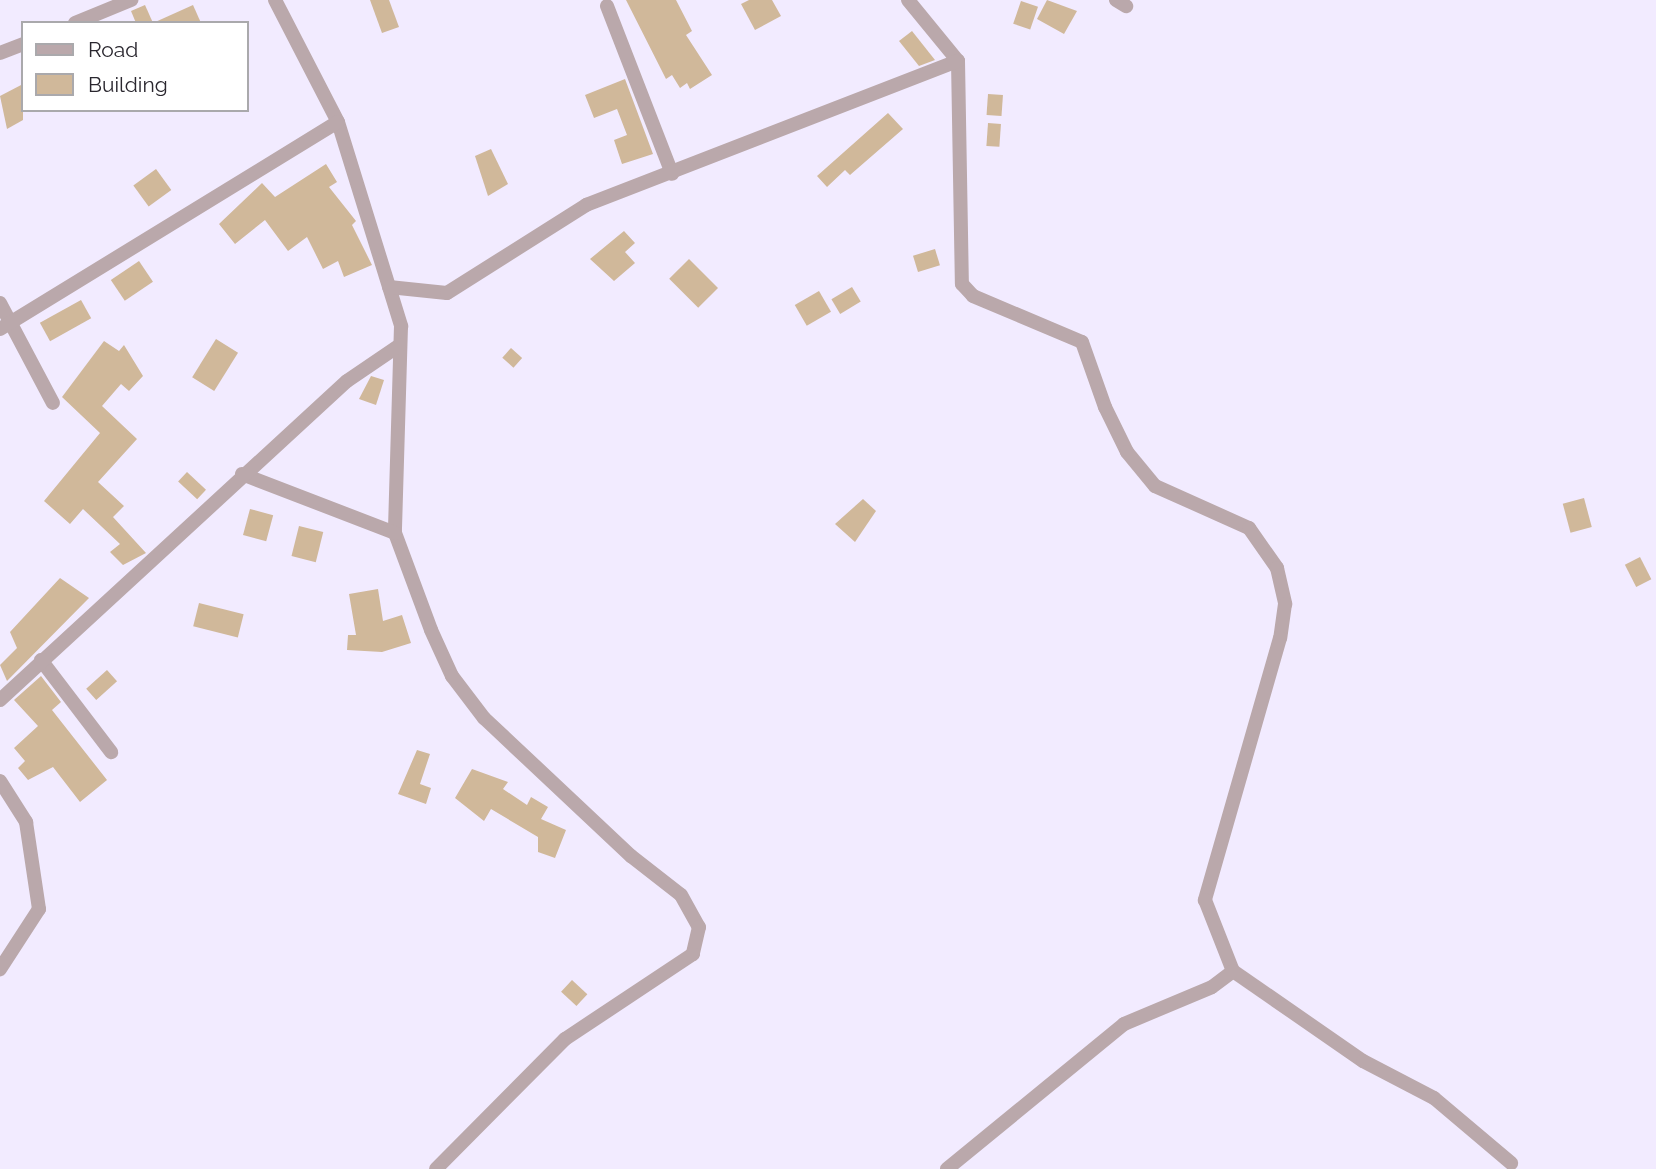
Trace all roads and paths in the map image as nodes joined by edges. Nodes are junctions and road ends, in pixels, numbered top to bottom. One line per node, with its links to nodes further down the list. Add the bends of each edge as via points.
1 (131, 0): 5 (street)
2 (275, 0): 9 (street)
3 (908, 0): 8 (street)
4 (607, 6): 10 (street)
5 (80, 21)
6 (21, 45): 7 (street)
7 (0, 53)
8 (958, 61): 10 (street); 23 (street, via 962,284 973,296 1082,342 1110,418 1155,486 1249,528 1277,568 1285,604 1280,638 1205,900)
9 (338, 122): 11 (street); 13 (street)
10 (672, 174): 11 (street, via 586,205 447,293)
11 (389, 287): 14 (street)
12 (0, 303): 13 (street)
13 (6, 324): 15 (street)
14 (400, 345): 16 (street, via 347,381); 17 (street)
15 (53, 402)
16 (242, 474): 17 (street); 18 (street)
17 (395, 533): 25 (street, via 452,676 484,718 631,856 681,895 699,928 693,954 565,1039)
18 (40, 660): 19 (street); 20 (street)
19 (0, 700)
20 (111, 752)
21 (0, 781): 22 (street, via 26,822 40,909)
22 (0, 969)
23 (1233, 971): 24 (street, via 1363,1061 1434,1098); 26 (street, via 1212,987 1124,1024)
24 (1511, 1163)
25 (436, 1169)
26 (947, 1169)

